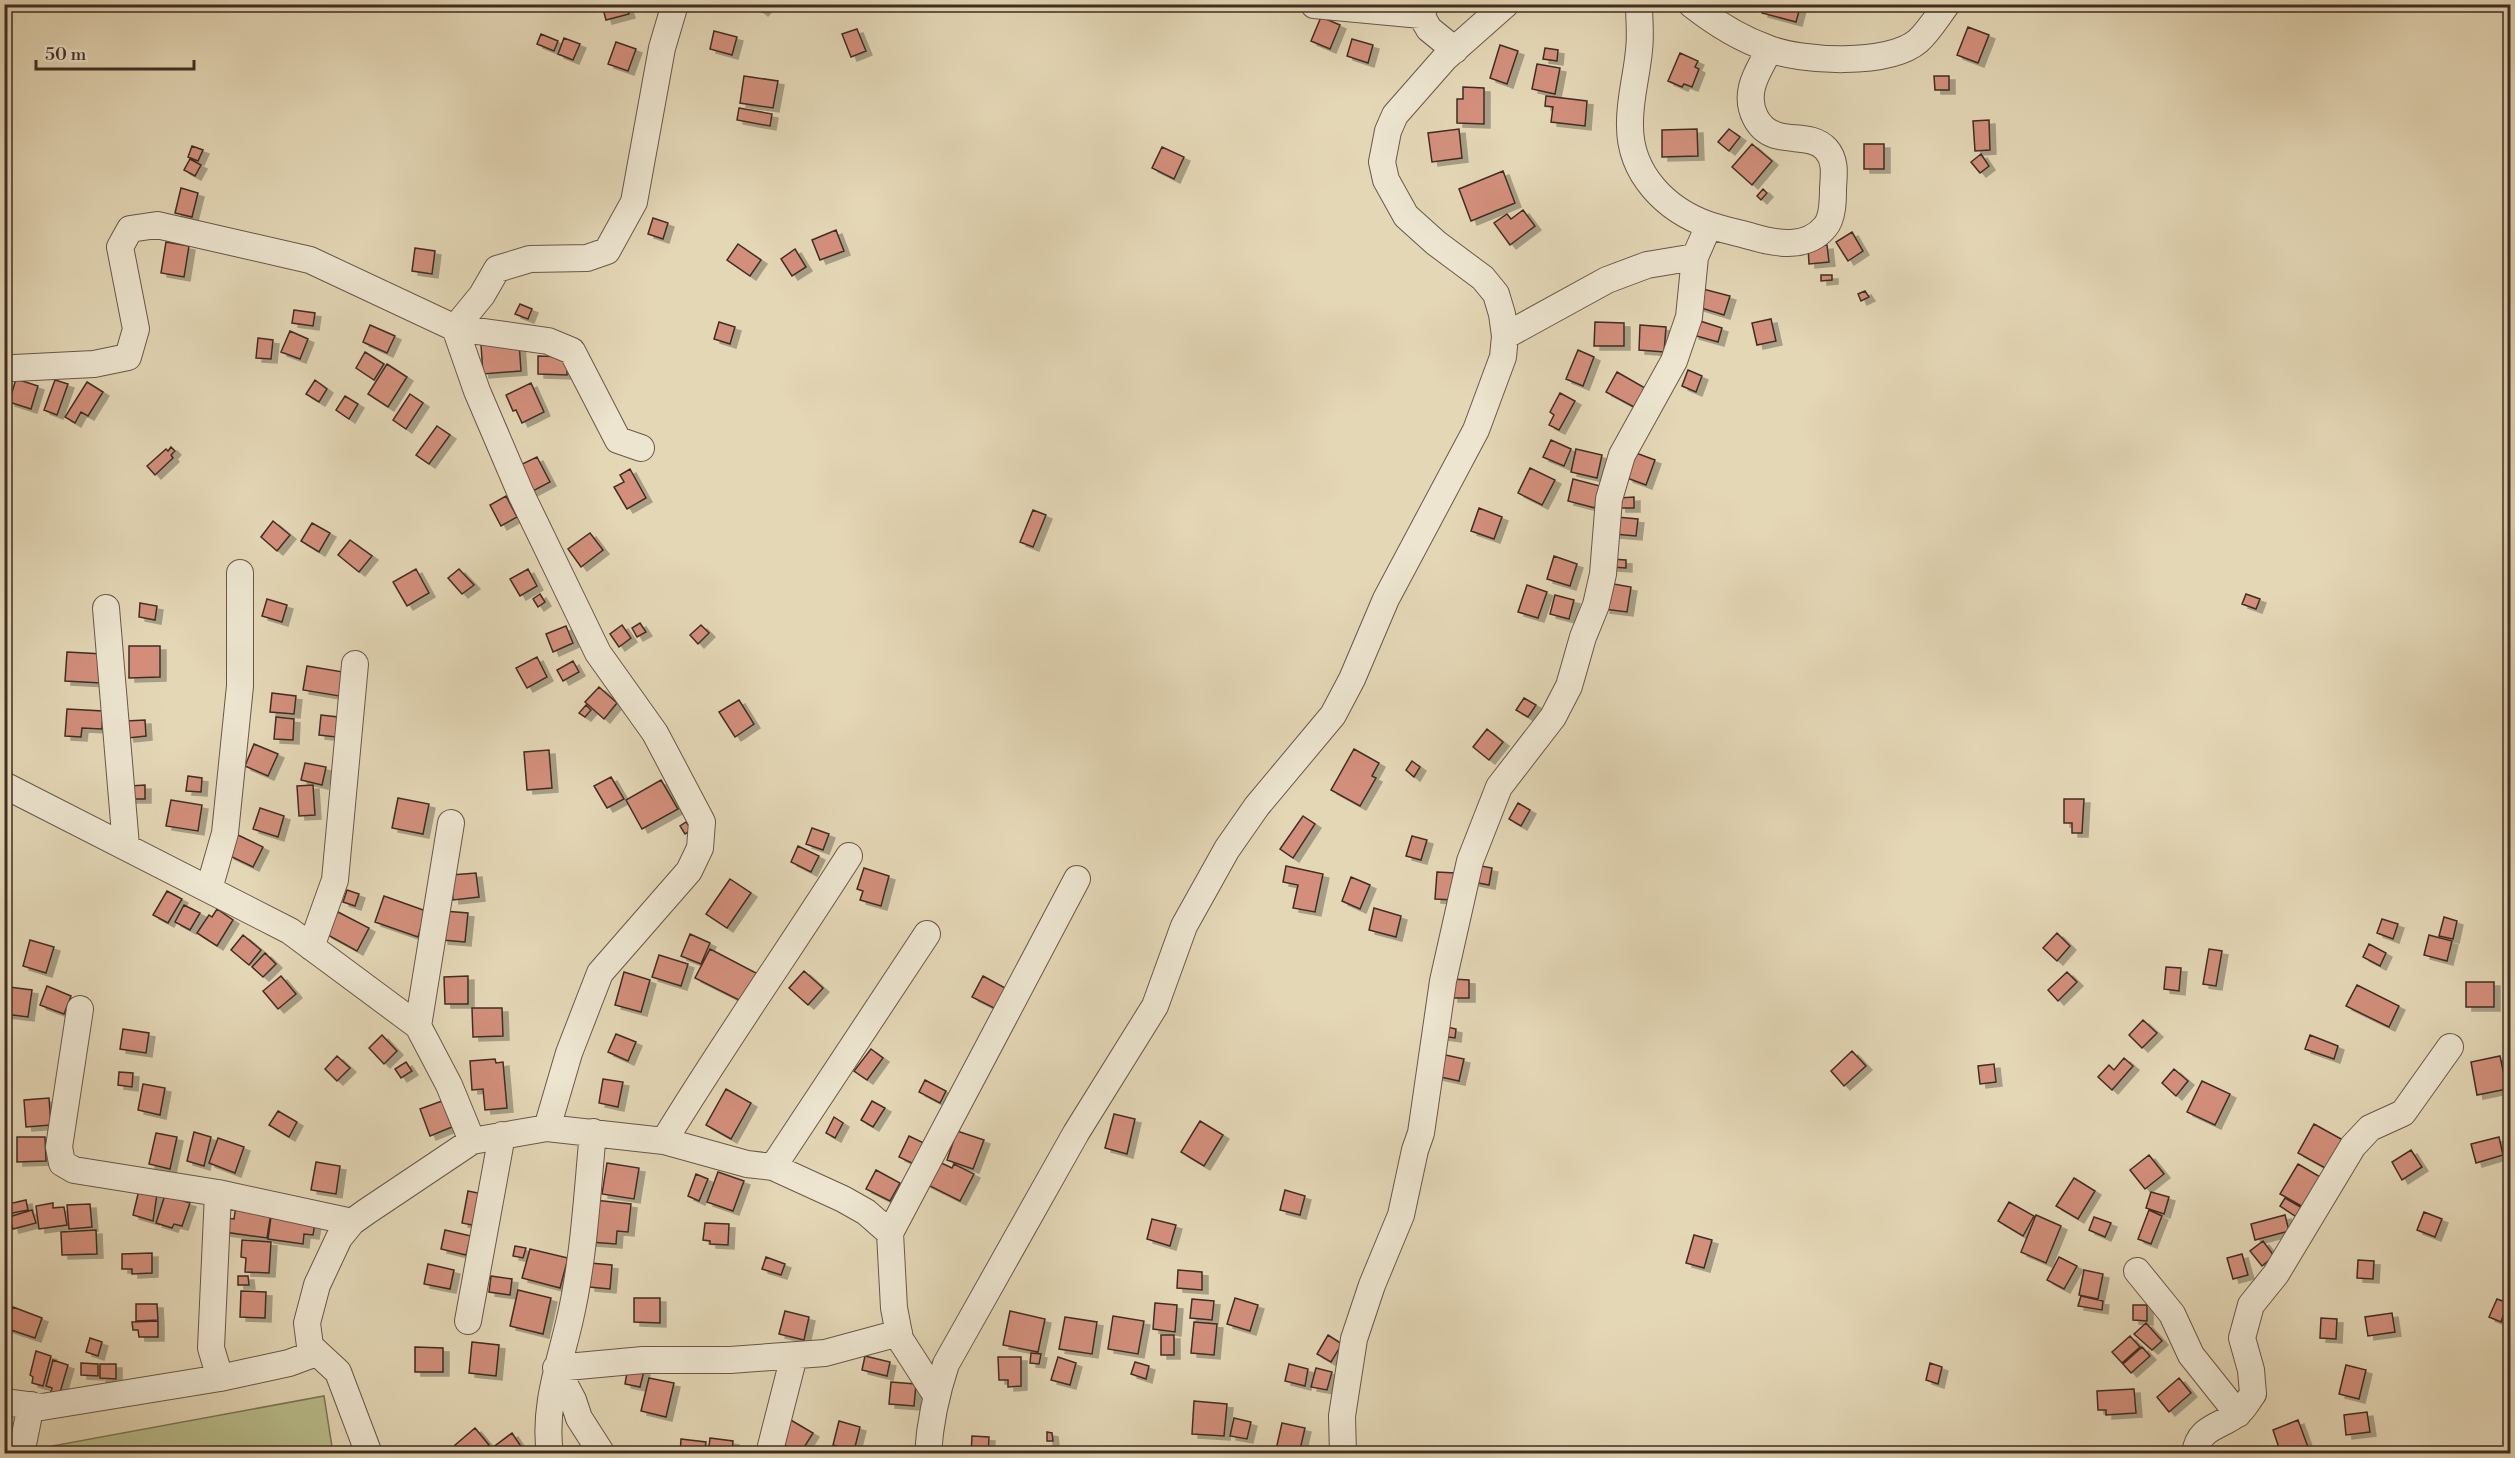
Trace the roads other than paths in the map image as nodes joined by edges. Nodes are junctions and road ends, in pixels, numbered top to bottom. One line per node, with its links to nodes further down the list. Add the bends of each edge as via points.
1 (675, 4): 12 (street, via 662,48 634,202 607,251 586,258 530,259 497,269 482,295)
2 (1506, 4): 8 (street)
3 (1639, 4): 10 (street, via 1640,47 1630,126 1635,159 1650,186 1676,209)
4 (1691, 4): 9 (street, via 1713,22)
5 (1947, 4): 9 (street, via 1918,41 1882,57 1830,60)
6 (1314, 5): 7 (street)
7 (1423, 10): 8 (street, via 1429,29)
8 (1455, 50): 13 (street, via 1395,115 1382,162 1386,180 1406,216 1483,278 1496,294)
9 (1769, 50): 10 (street, via 1752,85 1753,110 1757,122 1767,132 1809,139 1826,149 1834,166 1832,208 1826,227 1792,244)
10 (1709, 225): 11 (street)
11 (1695, 256): 13 (street, via 1647,265 1607,280); 56 (street, via 1689,317 1674,361 1622,455 1609,499 1603,574 1569,686 1553,717 1499,788 1470,861 1443,981 1421,1133 1401,1215 1354,1340 1342,1416)
12 (454, 328): 14 (street, via 310,260 157,225 130,229 120,247 136,329 128,357 94,364); 15 (street, via 548,341 572,351 618,440); 30 (street, via 521,494 598,653 655,733 702,822 700,848 689,871 600,973 569,1053)
13 (1505, 336): 46 (street, via 1503,357 1476,429 1386,599 1334,715 1257,806 1227,849 1184,926 1155,1006 1076,1133 946,1364)
14 (14, 368)
15 (640, 448)
16 (240, 573): 24 (street, via 240,686 225,833)
17 (106, 608): 21 (street)
18 (355, 664): 26 (street, via 335,879)
19 (4, 786): 21 (street)
20 (451, 823): 28 (street)
21 (126, 846): 24 (street)
22 (849, 856): 34 (street)
23 (1077, 879): 38 (street)
24 (209, 889): 26 (street, via 290,931)
25 (927, 934): 35 (street)
26 (311, 947): 28 (street)
27 (80, 1010): 36 (street, via 59,1147 62,1163 74,1170)
28 (418, 1026): 33 (street)
29 (2450, 1047): 49 (street, via 2403,1113 2370,1128 2353,1146 2276,1274 2251,1305 2242,1338 2253,1394)
30 (547, 1128): 31 (street); 32 (street)
31 (593, 1132): 34 (street); 44 (street, via 584,1239 570,1318)
32 (502, 1135): 33 (street); 40 (street)
33 (472, 1141): 37 (street)
34 (664, 1141): 35 (street, via 747,1164)
35 (773, 1167): 38 (street, via 843,1199)
36 (218, 1193): 37 (street); 45 (street, via 211,1348)
37 (352, 1222): 42 (street, via 339,1238 308,1310 307,1336)
38 (890, 1233): 41 (street)
39 (2137, 1271): 49 (street, via 2172,1314 2191,1355)
40 (468, 1321)
41 (899, 1333): 43 (street, via 825,1353); 46 (street)
42 (316, 1353): 45 (street); 51 (street, via 338,1372)
43 (794, 1356): 44 (street, via 643,1360); 54 (street)
44 (556, 1368): 52 (street, via 550,1408); 53 (street, via 579,1418)
45 (220, 1378): 48 (street, via 42,1407)
46 (936, 1395): 55 (street)
47 (4, 1402): 48 (street)
48 (31, 1405): 50 (street)
49 (2238, 1414): 57 (street, via 2214,1425 2196,1444)
50 (21, 1454)
51 (369, 1454)
52 (550, 1454)
53 (602, 1454)
54 (769, 1454)
55 (928, 1454)
56 (1343, 1454)
57 (2195, 1454)

